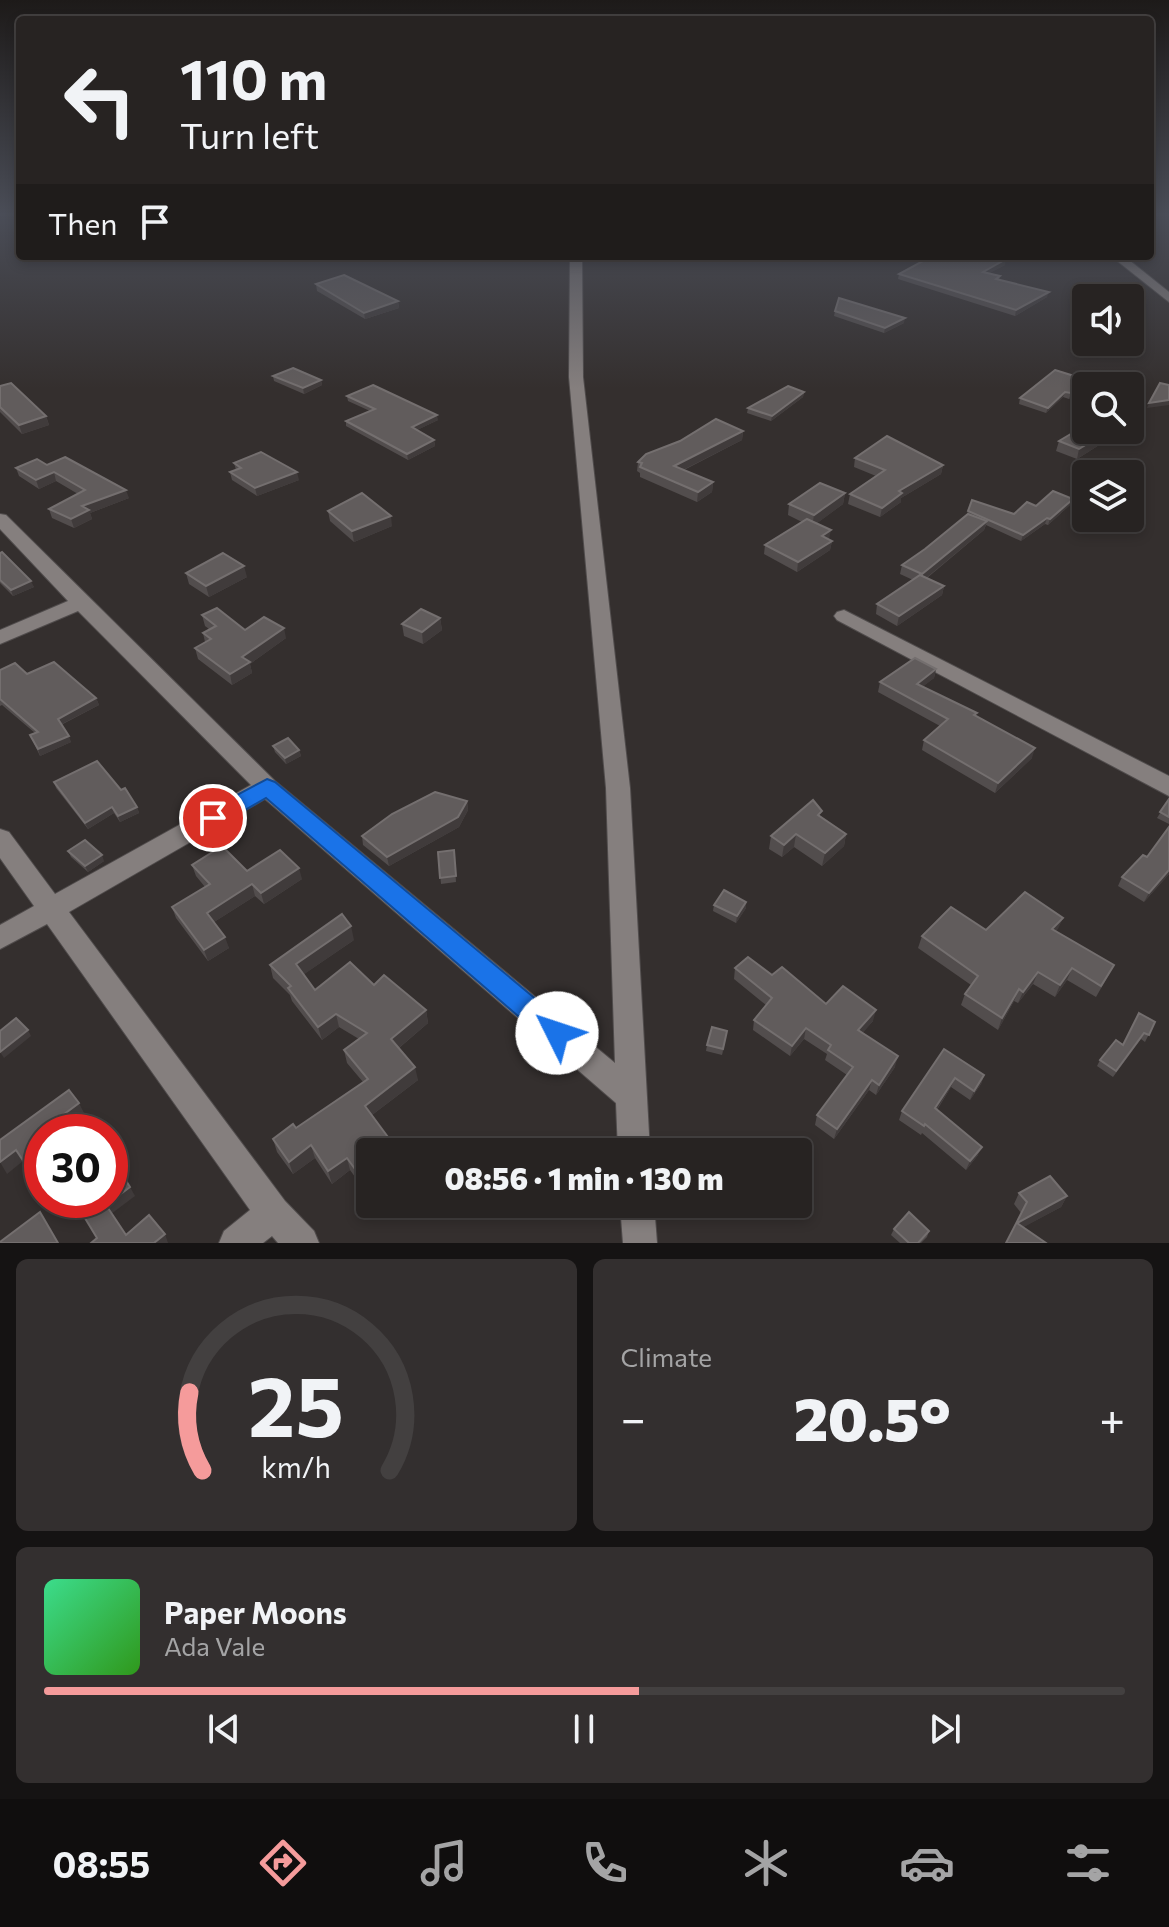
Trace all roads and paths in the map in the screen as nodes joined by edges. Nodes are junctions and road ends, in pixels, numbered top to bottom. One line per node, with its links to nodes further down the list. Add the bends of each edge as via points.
1 (576, 273): 13 (street, via 576,377 618,788)
2 (1138, 273): 3 (street)
3 (1169, 298)
4 (0, 519): 5 (street)
5 (81, 603): 7 (street); 8 (street)
6 (844, 616): 9 (street)
7 (0, 638)
8 (267, 787): 11 (street); 13 (street)
9 (1169, 787)
10 (0, 839): 11 (street)
11 (51, 909): 12 (street); 15 (street)
12 (0, 938)
13 (630, 1095): 14 (street)
14 (633, 1138)
15 (273, 1213): 17 (street); 18 (street)
16 (638, 1218): 19 (street)
17 (236, 1243)
18 (302, 1243)
19 (640, 1243)

